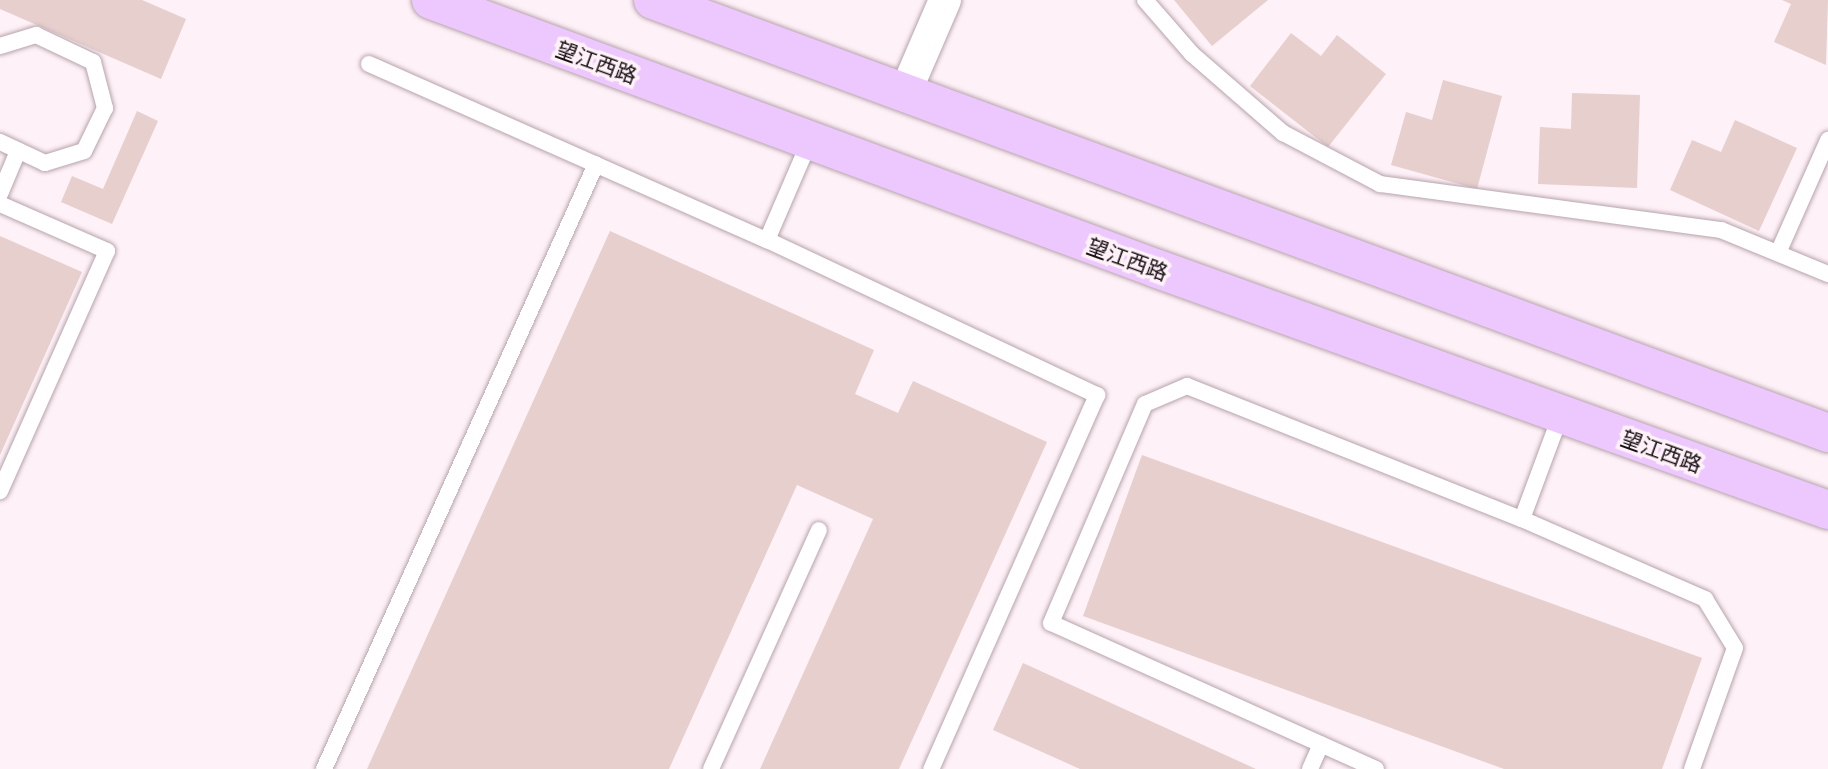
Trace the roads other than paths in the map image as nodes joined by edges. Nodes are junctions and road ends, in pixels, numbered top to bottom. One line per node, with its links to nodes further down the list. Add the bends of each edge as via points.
1 (431, 0): 8 (main road, 望江西路)
2 (653, 0): 7 (main road)
3 (946, 0): 7 (street)
4 (1145, 0): 16 (lane, via 1192,54 1283,133 1380,184 1721,230)
5 (0, 46): 11 (lane, via 36,35 93,62 105,108 84,151 45,163)
6 (369, 64): 12 (lane)
7 (905, 93): 19 (main road)
8 (810, 140): 15 (lane); 18 (main road, 望江西路)
9 (1828, 140): 16 (lane)
10 (0, 142): 11 (lane)
11 (18, 151): 13 (lane)
12 (596, 164): 15 (lane); 25 (lane)
13 (0, 194)
14 (0, 204): 20 (lane, via 107,251)
15 (767, 240): 27 (lane, via 1097,395)
16 (1779, 253): 17 (lane)
17 (1828, 274)
18 (1561, 414): 21 (main road, 望江西路); 22 (lane)
19 (1828, 433)
20 (0, 491)
21 (1828, 510)
22 (1522, 519): 24 (lane, via 1187,386 1145,404 1051,623); 30 (lane, via 1705,599 1735,648)
23 (819, 530): 26 (lane)
24 (1321, 744): 28 (lane); 29 (lane)
25 (324, 769)
26 (711, 769)
27 (931, 769)
28 (1311, 769)
29 (1376, 769)
30 (1692, 769)

